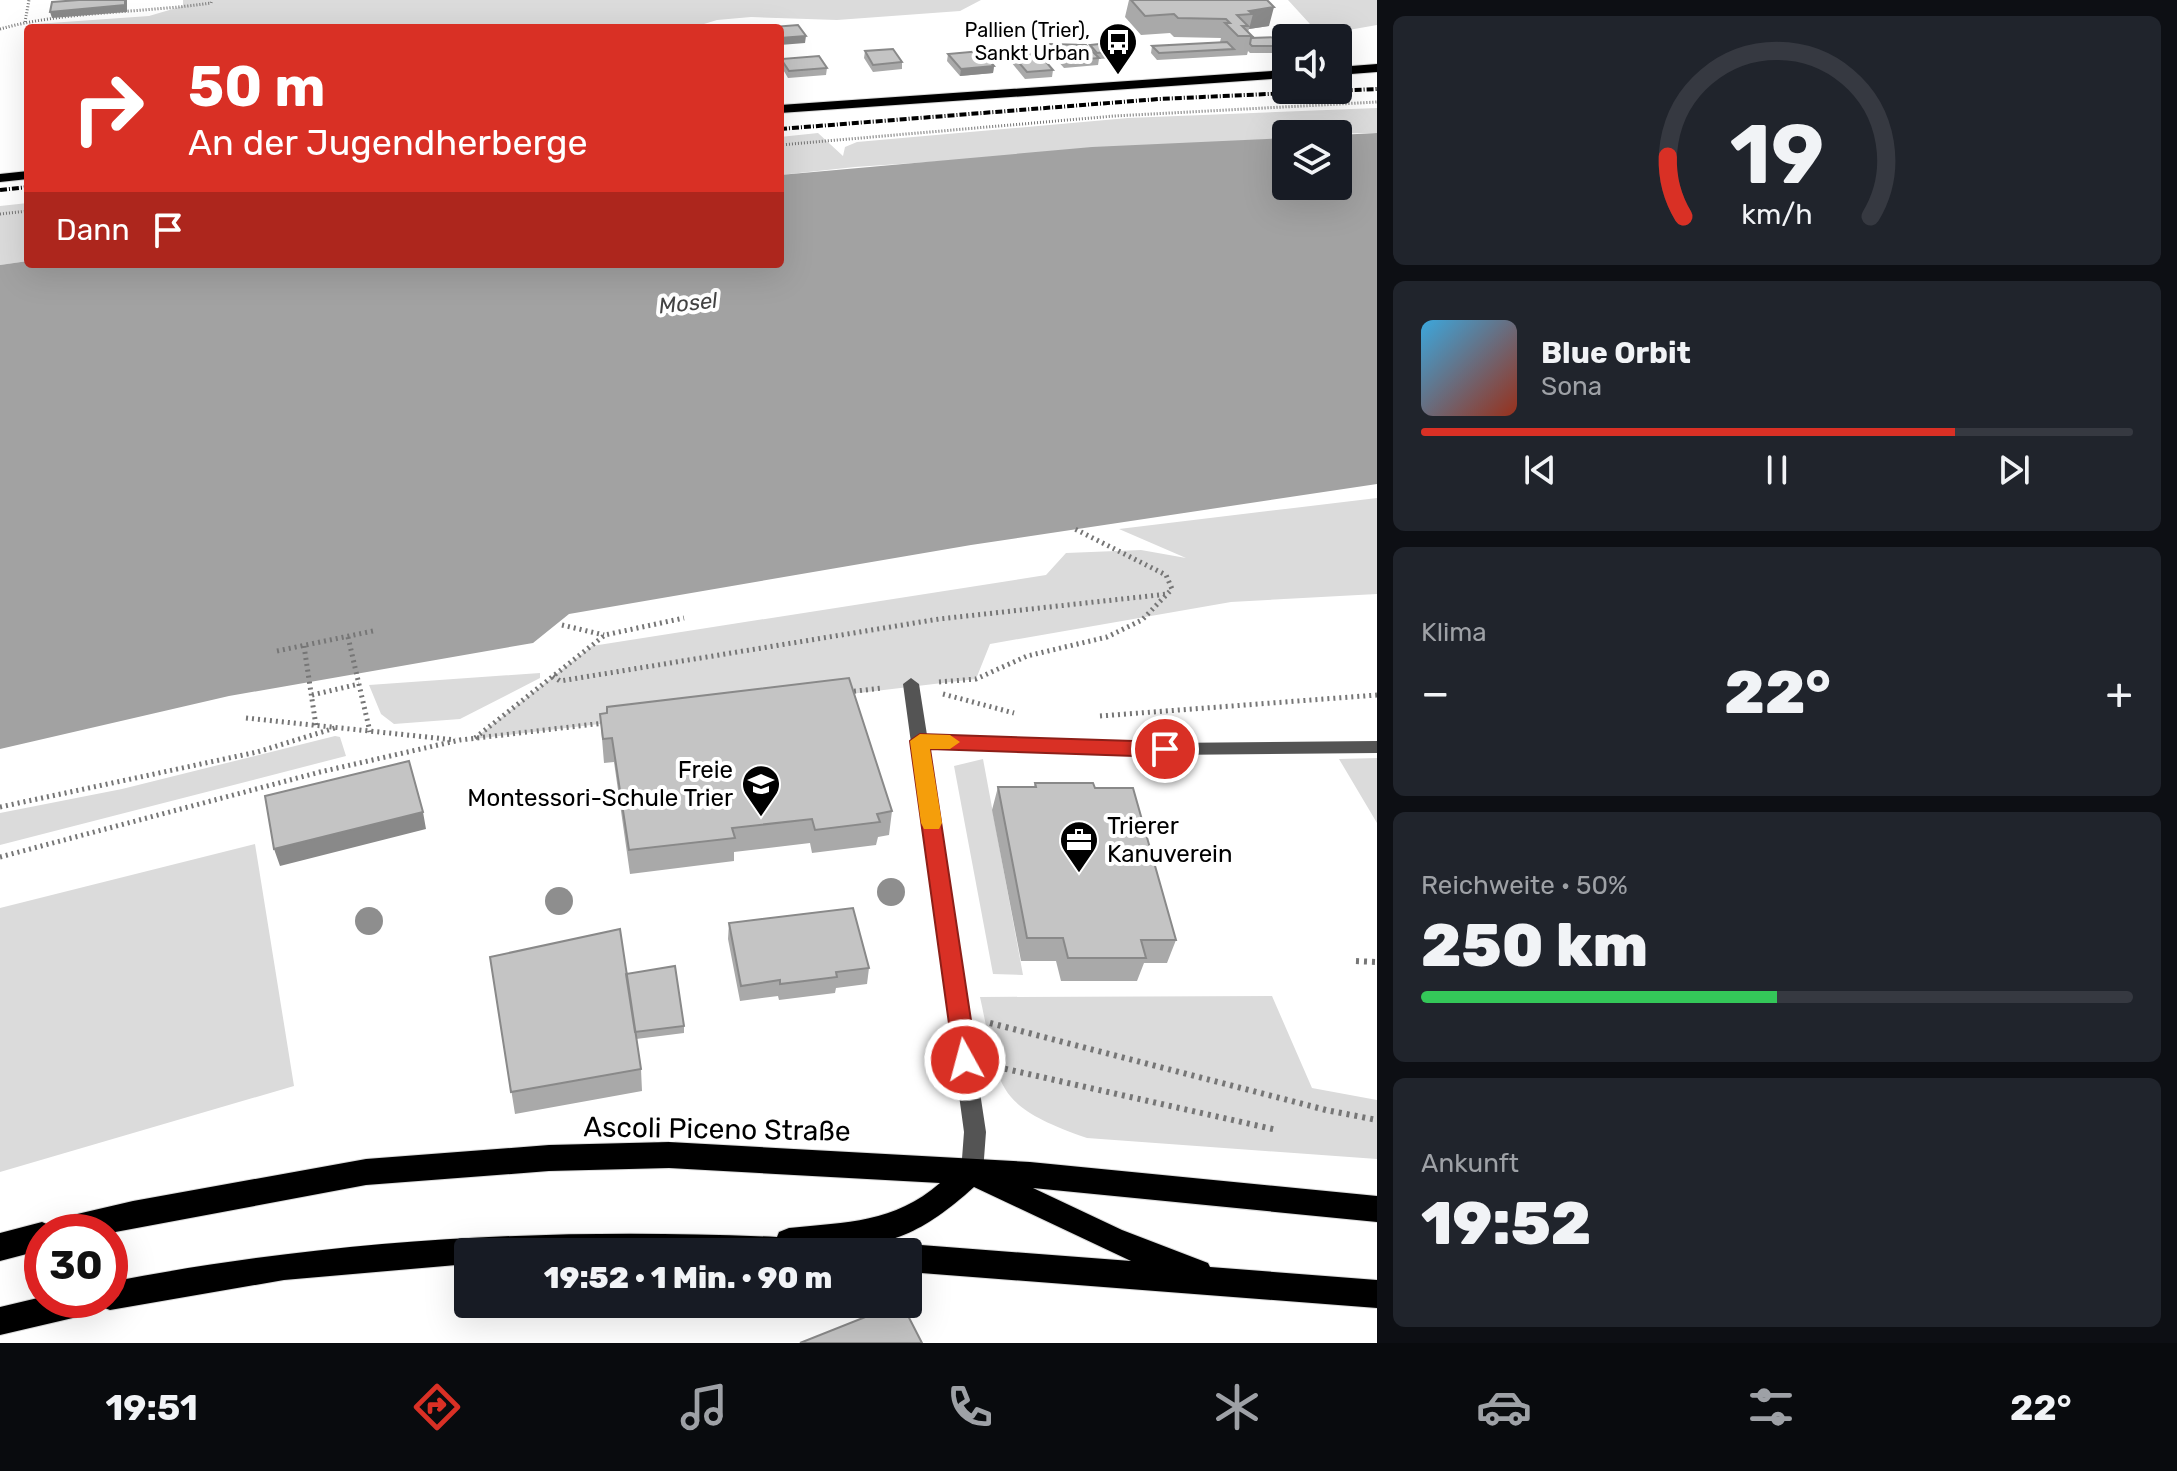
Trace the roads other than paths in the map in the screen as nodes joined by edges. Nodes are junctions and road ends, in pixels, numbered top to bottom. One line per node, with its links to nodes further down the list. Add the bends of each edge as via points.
1 (1377, 68): 2 (main road)
2 (1352, 70)
3 (1272, 75): 4 (main road)
4 (784, 109)
5 (24, 175): 6 (main road)
6 (0, 178)
7 (911, 684): 8 (street)
8 (920, 741): 9 (street, via 1165,749); 10 (street, via 975,1132)
9 (1377, 747)
10 (972, 1172): 11 (main road, Ascoli Piceno Straße); 12 (main road, Ascoli Piceno Straße, via 669,1155 549,1158 366,1172); 13 (main road, via 928,1209 880,1230); 18 (main road, via 1115,1241)
11 (1377, 1209)
12 (128, 1215)
13 (820, 1238)
14 (24, 1241): 15 (main road)
15 (0, 1247)
16 (454, 1250): 19 (main road, via 292,1265)
17 (922, 1259): 18 (main road)
18 (1220, 1282): 20 (main road)
19 (128, 1293)
20 (1377, 1294)
21 (24, 1315): 22 (main road)
22 (0, 1321)

